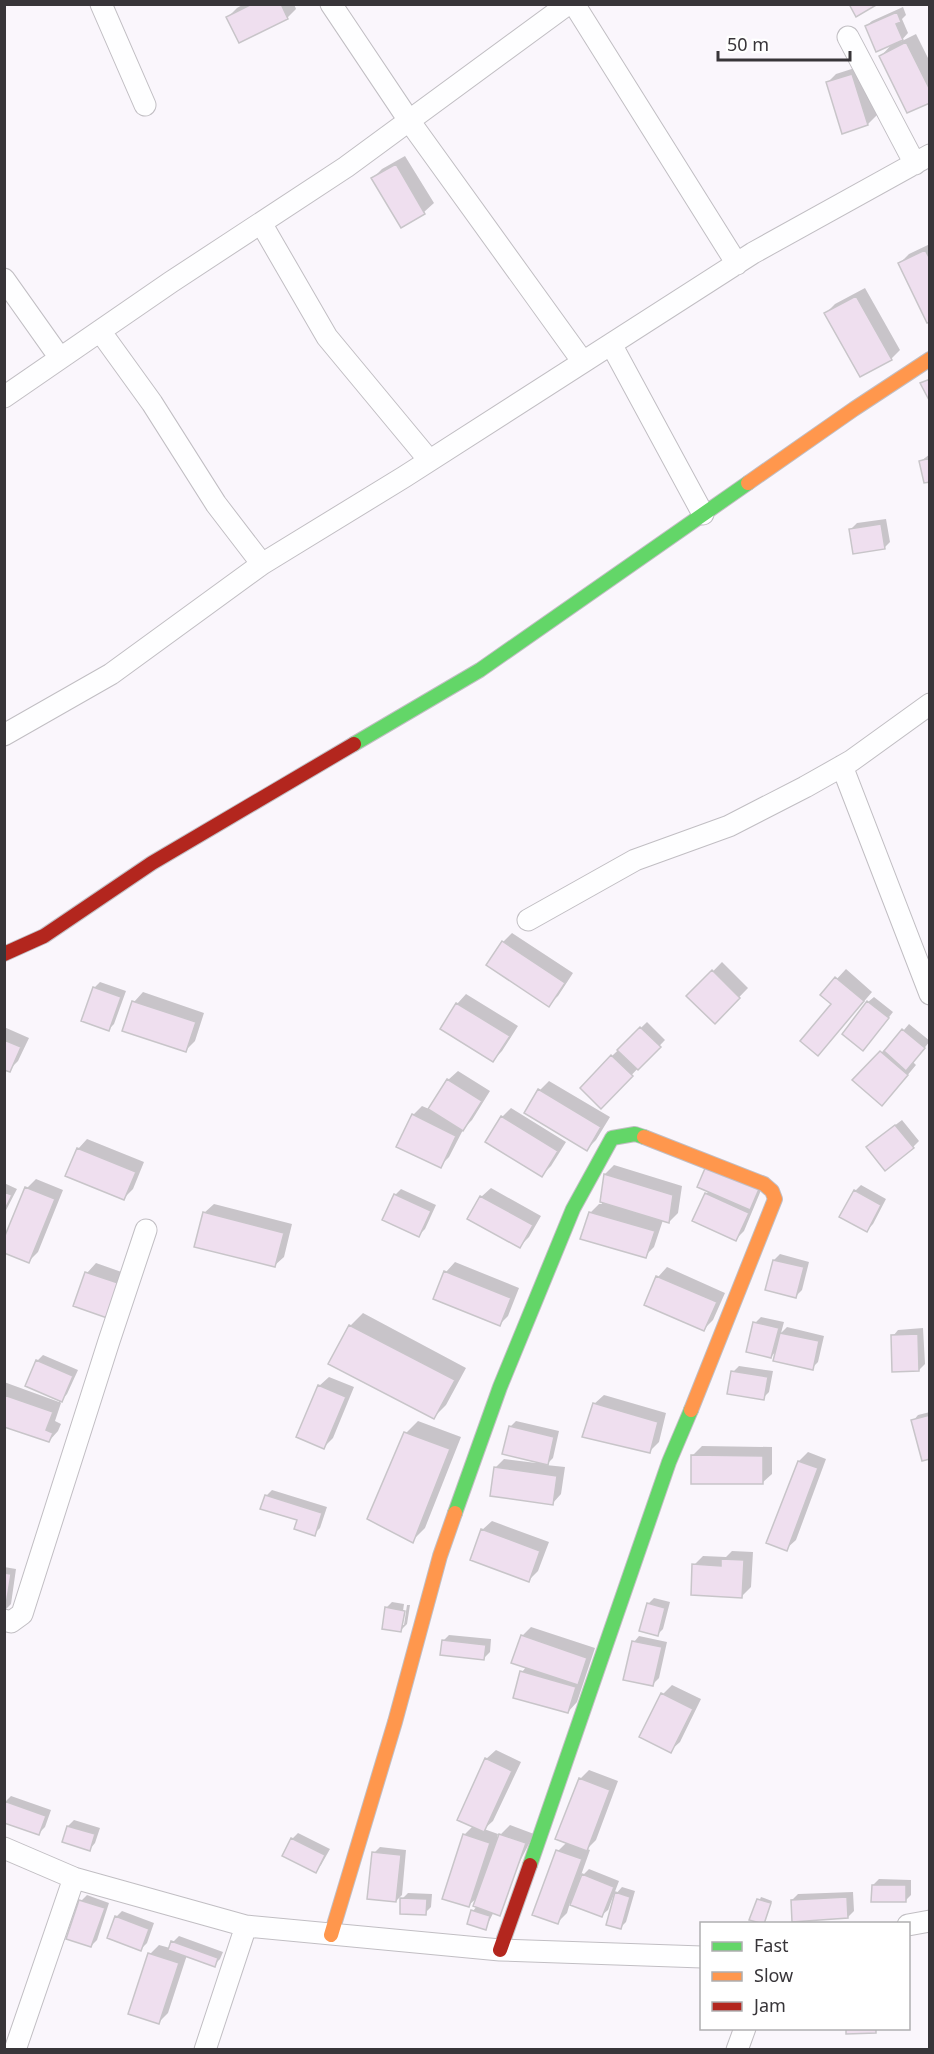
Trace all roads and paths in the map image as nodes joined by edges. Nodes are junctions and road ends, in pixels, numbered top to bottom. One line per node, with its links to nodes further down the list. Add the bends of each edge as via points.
1 (101, 4): 6 (street)
2 (331, 4): 7 (street)
3 (568, 4): 7 (street)
4 (574, 4): 10 (street)
5 (848, 37): 8 (street)
6 (145, 105)
7 (410, 122): 9 (street); 16 (street)
8 (922, 159): 10 (street)
9 (261, 223): 12 (street); 18 (street, via 327,337)
10 (737, 264): 13 (street)
11 (4, 279): 14 (street)
12 (100, 331): 14 (street); 20 (street, via 152,403 216,504)
13 (611, 344): 16 (street); 19 (street)
14 (60, 358): 17 (street)
15 (930, 359): 19 (street)
16 (583, 362): 18 (street)
17 (4, 397)
18 (429, 460): 20 (street)
19 (703, 514): 25 (street, via 480,670 152,863 44,936)
20 (262, 564): 22 (street, via 111,674)
21 (930, 704): 23 (street)
22 (4, 735)
23 (843, 766): 24 (street, via 729,826 635,860); 26 (street)
24 (528, 920)
25 (4, 954)
26 (930, 994)
27 (146, 1230): 28 (street, via 22,1614 11,1622)
28 (4, 1620)
29 (4, 1848): 30 (street)
30 (74, 1878): 33 (street); 38 (street)
31 (930, 1921): 32 (street)
32 (910, 1925)
33 (246, 1926): 34 (street); 39 (street)
34 (331, 1935): 35 (street); 35 (street, via 440,1556 500,1387 573,1209 612,1138 635,1134 764,1184 775,1199 669,1462)
35 (500, 1950): 36 (street)
36 (700, 1957)
37 (744, 2030): 40 (street)
38 (15, 2049)
39 (205, 2049)
40 (737, 2049)

